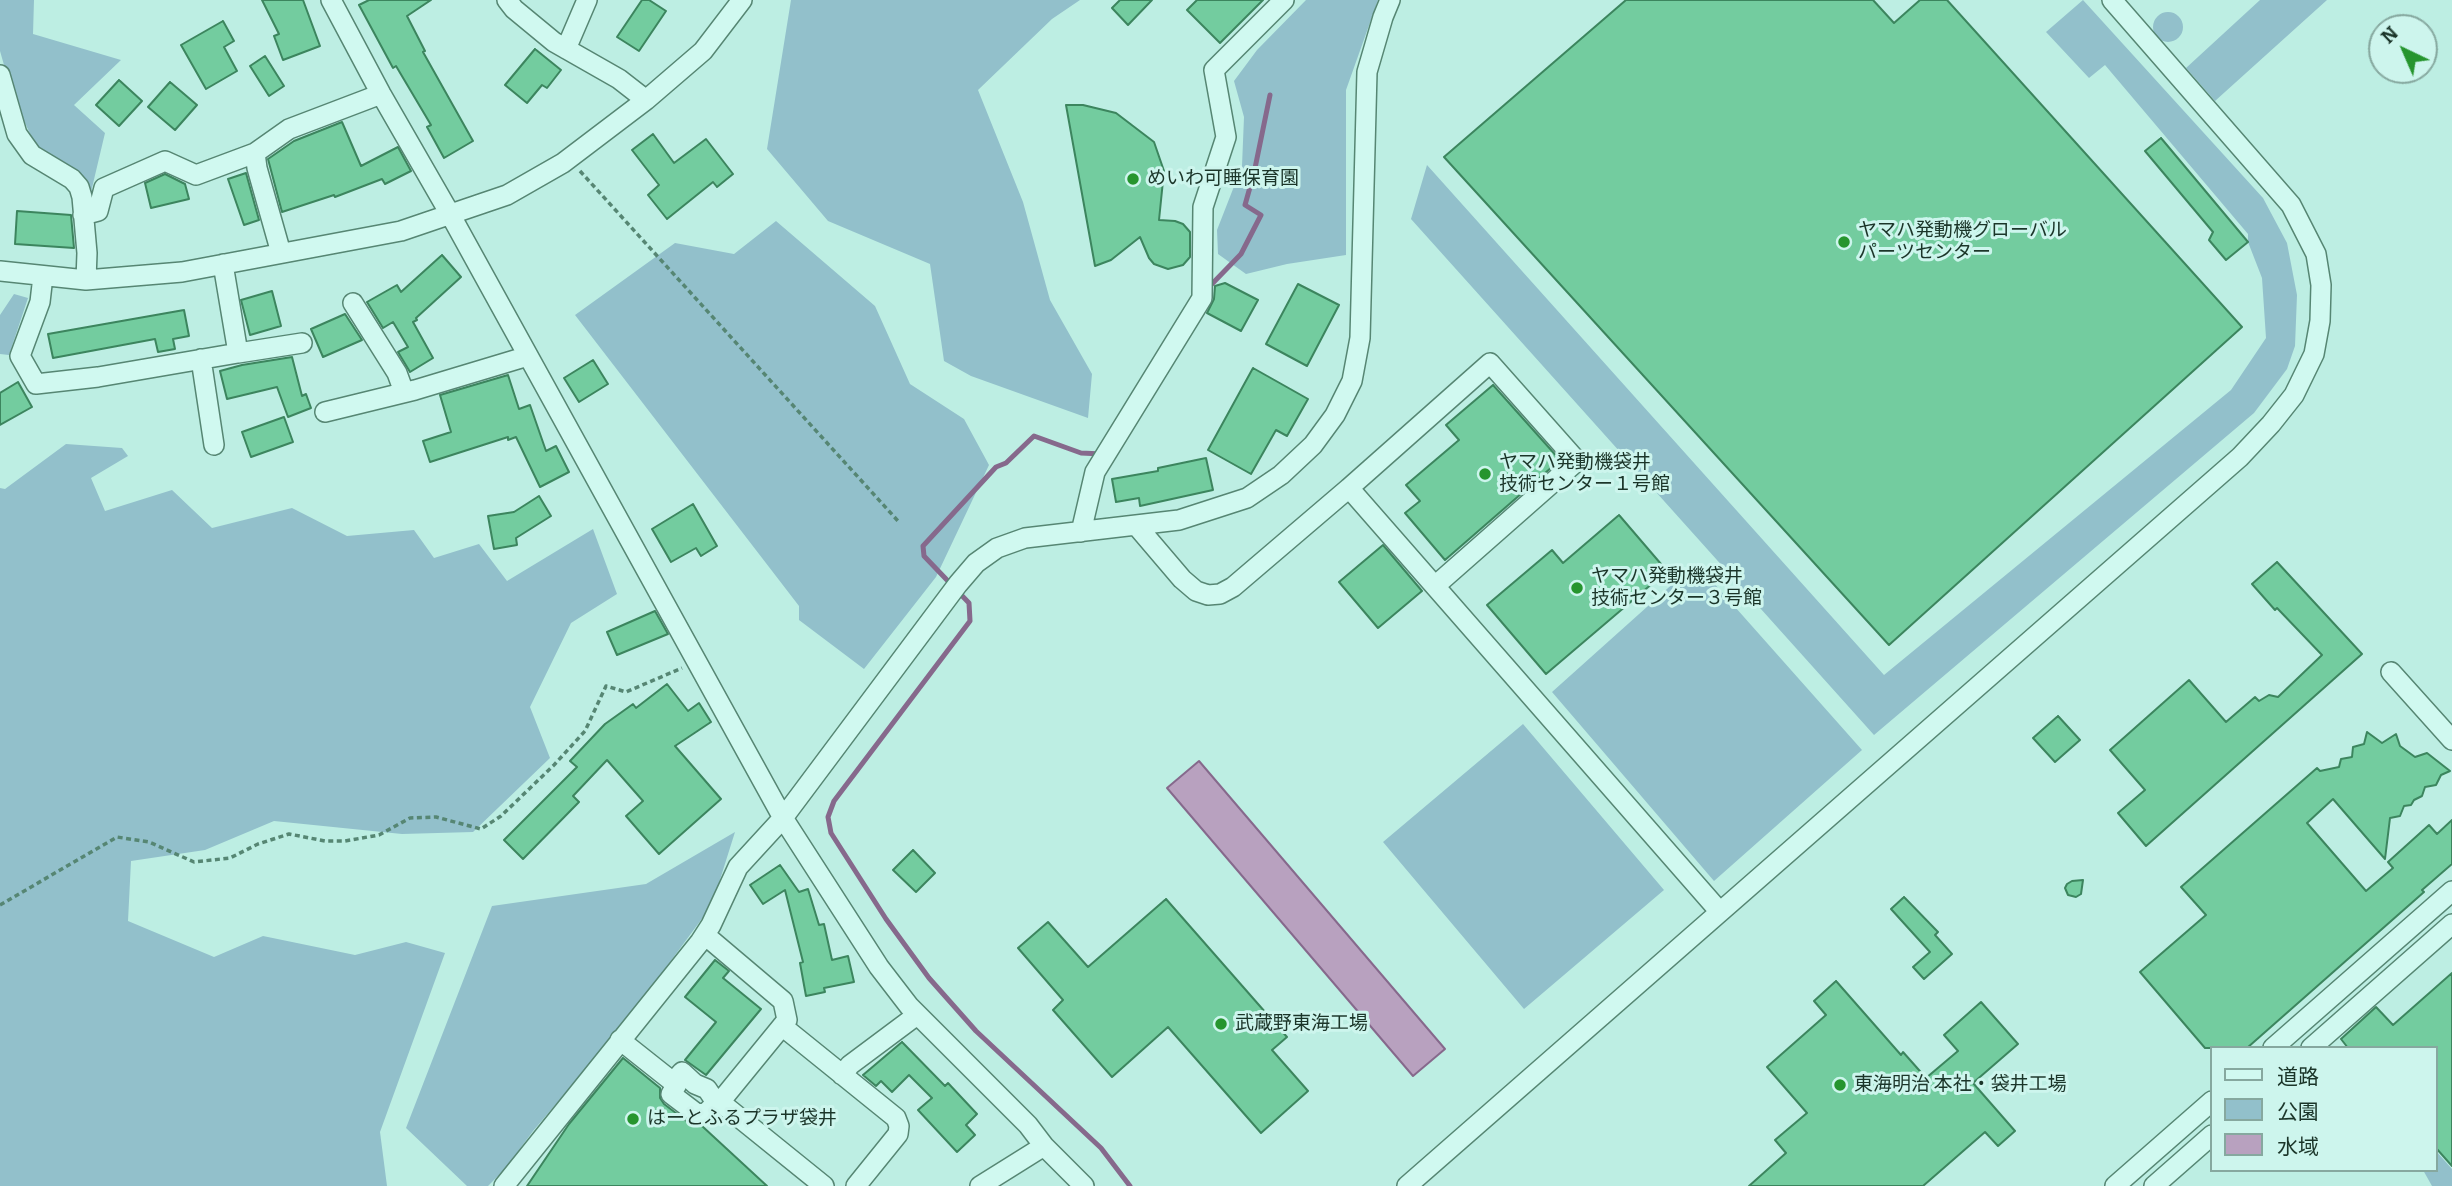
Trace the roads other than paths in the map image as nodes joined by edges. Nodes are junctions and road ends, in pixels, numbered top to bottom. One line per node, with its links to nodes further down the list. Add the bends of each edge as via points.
1 (331, 0): 10 (street)
2 (507, 0): 8 (street)
3 (587, 0): 8 (street)
4 (743, 0): 11 (street, via 703,51)
5 (1284, 0): 30 (street, via 1214,71 1226,137 1203,207 1202,298 1095,472)
6 (1390, 0): 29 (street, via 1367,72 1360,338 1352,381 1335,415 1312,445 1281,475 1247,498 1180,520)
7 (2112, 0): 36 (street, via 2291,205 2318,264 2320,321 2314,354 2294,395 2240,457)
8 (566, 49): 11 (street)
9 (0, 75): 14 (street, via 17,134 32,155 79,187)
10 (381, 94): 12 (street, via 289,129); 13 (street)
11 (646, 100): 13 (street, via 569,159 507,195)
12 (256, 153): 14 (street, via 196,174 165,162 104,188 98,211); 15 (street)
13 (450, 214): 15 (street, via 401,231); 23 (street)
14 (83, 215): 19 (street)
15 (281, 253): 16 (street)
16 (223, 264): 19 (street); 22 (street)
17 (0, 271): 18 (street)
18 (43, 276): 19 (street); 24 (street, via 40,302 20,356 36,384)
19 (86, 280)
20 (354, 303): 25 (street)
21 (302, 343): 22 (street)
22 (238, 352): 24 (street)
23 (528, 356): 25 (street); 34 (street)
24 (201, 359): 27 (street)
25 (404, 392): 26 (street)
26 (325, 412)
27 (214, 444)
28 (1349, 488): 29 (street, via 1220,594 1196,591); 31 (street); 31 (street, via 1490,363 1577,461)
29 (1136, 525): 30 (street)
30 (1081, 532): 34 (street, via 1025,538 997,548 976,563)
31 (1435, 586): 36 (street)
32 (2391, 671): 33 (street)
33 (2452, 740)
34 (783, 818): 38 (street, via 738,867); 39 (street, via 879,967)
35 (2452, 891): 42 (street)
36 (1720, 912): 54 (street)
37 (2452, 924): 43 (street)
38 (705, 935): 40 (street, via 783,1001 787,1020); 41 (street)
39 (917, 1015): 44 (street); 48 (street)
40 (782, 1026): 44 (street); 45 (street)
41 (620, 1040): 45 (street, via 673,1082 676,1086 671,1094 696,1114 705,1114); 49 (street)
42 (2275, 1046)
43 (2313, 1046)
44 (842, 1075): 51 (street, via 896,1118 899,1126 898,1134)
45 (719, 1101): 50 (street)
46 (2210, 1103): 55 (street)
47 (2210, 1137): 56 (street)
48 (1044, 1146): 52 (street); 53 (street)
49 (504, 1186)
50 (824, 1186)
51 (856, 1186)
52 (980, 1186)
53 (1084, 1186)
54 (1407, 1186)
55 (2115, 1186)
56 (2154, 1186)

